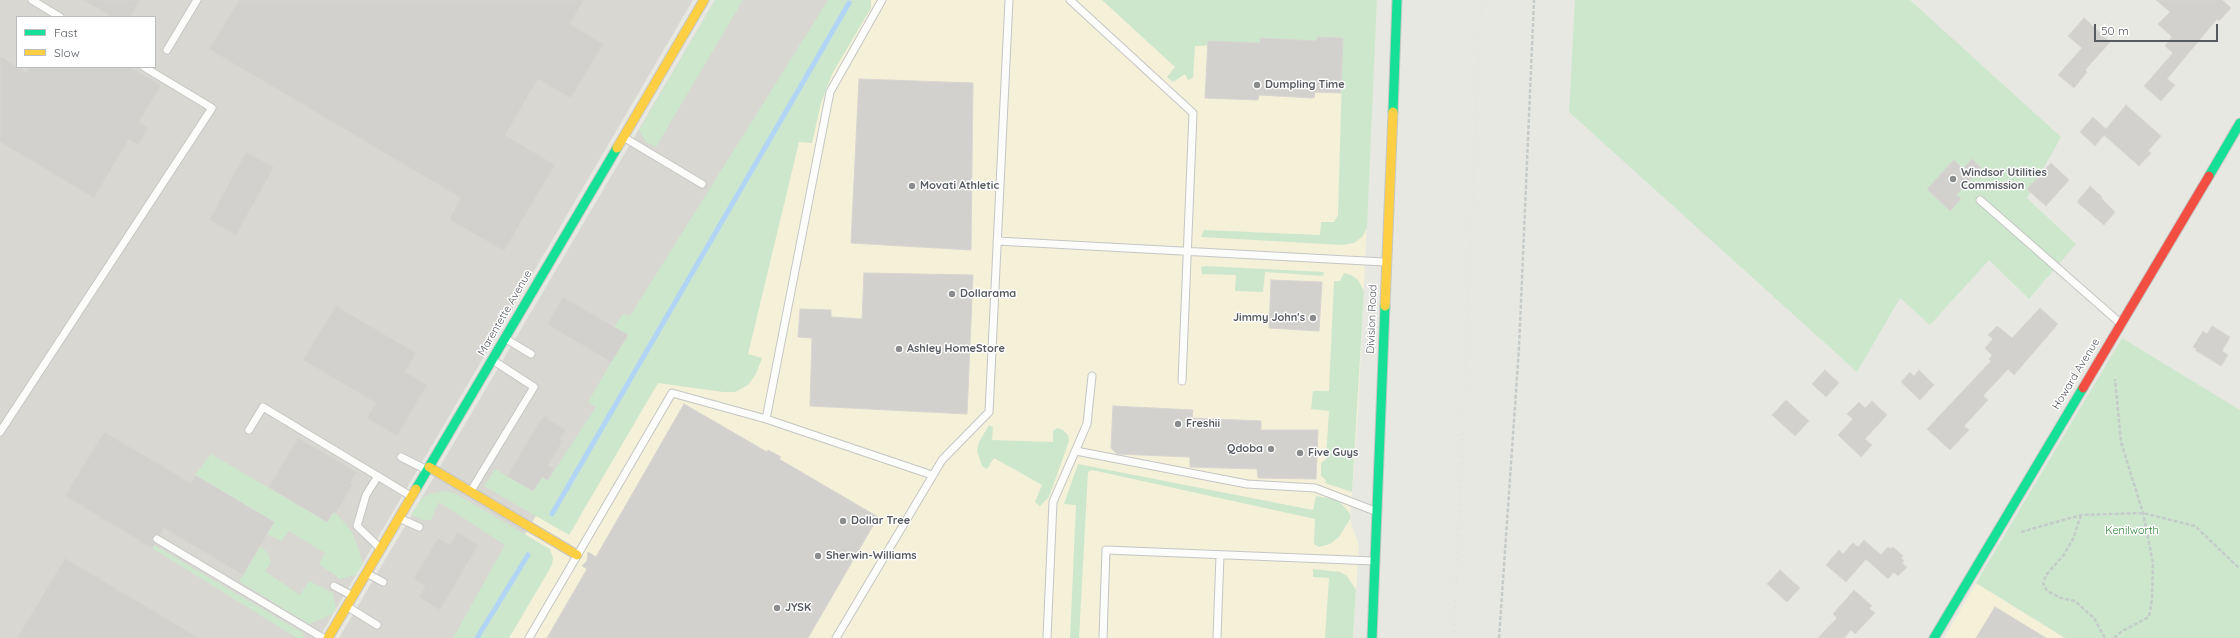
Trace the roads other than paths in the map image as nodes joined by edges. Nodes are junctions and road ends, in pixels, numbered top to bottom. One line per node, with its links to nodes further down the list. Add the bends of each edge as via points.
1 (32, 0): 8 (lane)
2 (197, 0): 9 (lane)
3 (704, 0): 12 (street, Marentette Avenue)
4 (882, 0): 24 (lane, via 830,92)
5 (1008, 0): 15 (lane)
6 (1070, 0): 16 (lane, via 1194,113)
7 (1397, 0): 17 (street, Division Road)
8 (58, 16)
9 (167, 50)
10 (146, 68): 26 (lane, via 212,108)
11 (2240, 123): 18 (street, Howard Avenue)
12 (623, 136): 13 (lane); 19 (street, Marentette Avenue)
13 (702, 184)
14 (1980, 200): 18 (lane)
15 (997, 241): 16 (lane); 30 (lane, via 989,412 942,460)
16 (1188, 251): 17 (lane); 23 (lane)
17 (1387, 262): 34 (street, Division Road)
18 (2120, 322): 56 (street, Howard Avenue)
19 (505, 338): 20 (lane); 21 (street, Marentette Avenue)
20 (531, 354)
21 (492, 360): 29 (street, Marentette Avenue); 32 (lane, via 534,386)
22 (1092, 376): 27 (lane, via 1087,424)
23 (1182, 381)
24 (766, 419): 30 (lane); 39 (lane, via 672,394)
25 (249, 430): 31 (lane, via 263,407)
26 (0, 432)
27 (1076, 451): 34 (lane, via 1247,484 1314,488); 52 (lane, via 1053,502)
28 (401, 458): 29 (lane)
29 (428, 468): 32 (street); 33 (street, Marentette Avenue)
30 (932, 475): 51 (lane)
31 (378, 476): 33 (lane); 38 (lane, via 366,495 357,526)
32 (471, 491): 39 (street)
33 (411, 496): 35 (street, Marentette Avenue)
34 (1377, 512): 41 (street, Division Road)
35 (399, 518): 36 (lane); 38 (street, Marentette Avenue)
36 (418, 527)
37 (158, 539): 48 (lane)
38 (380, 549): 42 (street, Marentette Avenue)
39 (576, 555): 50 (lane)
40 (1220, 555): 41 (lane); 53 (lane, via 1106,550); 54 (lane)
41 (1375, 561): 55 (street, Division Road)
42 (366, 572): 43 (lane); 45 (street, Marentette Avenue)
43 (383, 582)
44 (334, 586): 45 (lane)
45 (353, 596): 46 (street, Marentette Avenue)
46 (346, 606): 47 (lane); 49 (street, Marentette Avenue)
47 (377, 625)
48 (323, 638)
49 (328, 638)
50 (529, 638)
51 (836, 638)
52 (1047, 638)
53 (1103, 638)
54 (1217, 638)
55 (1372, 638)
56 (1934, 638)

